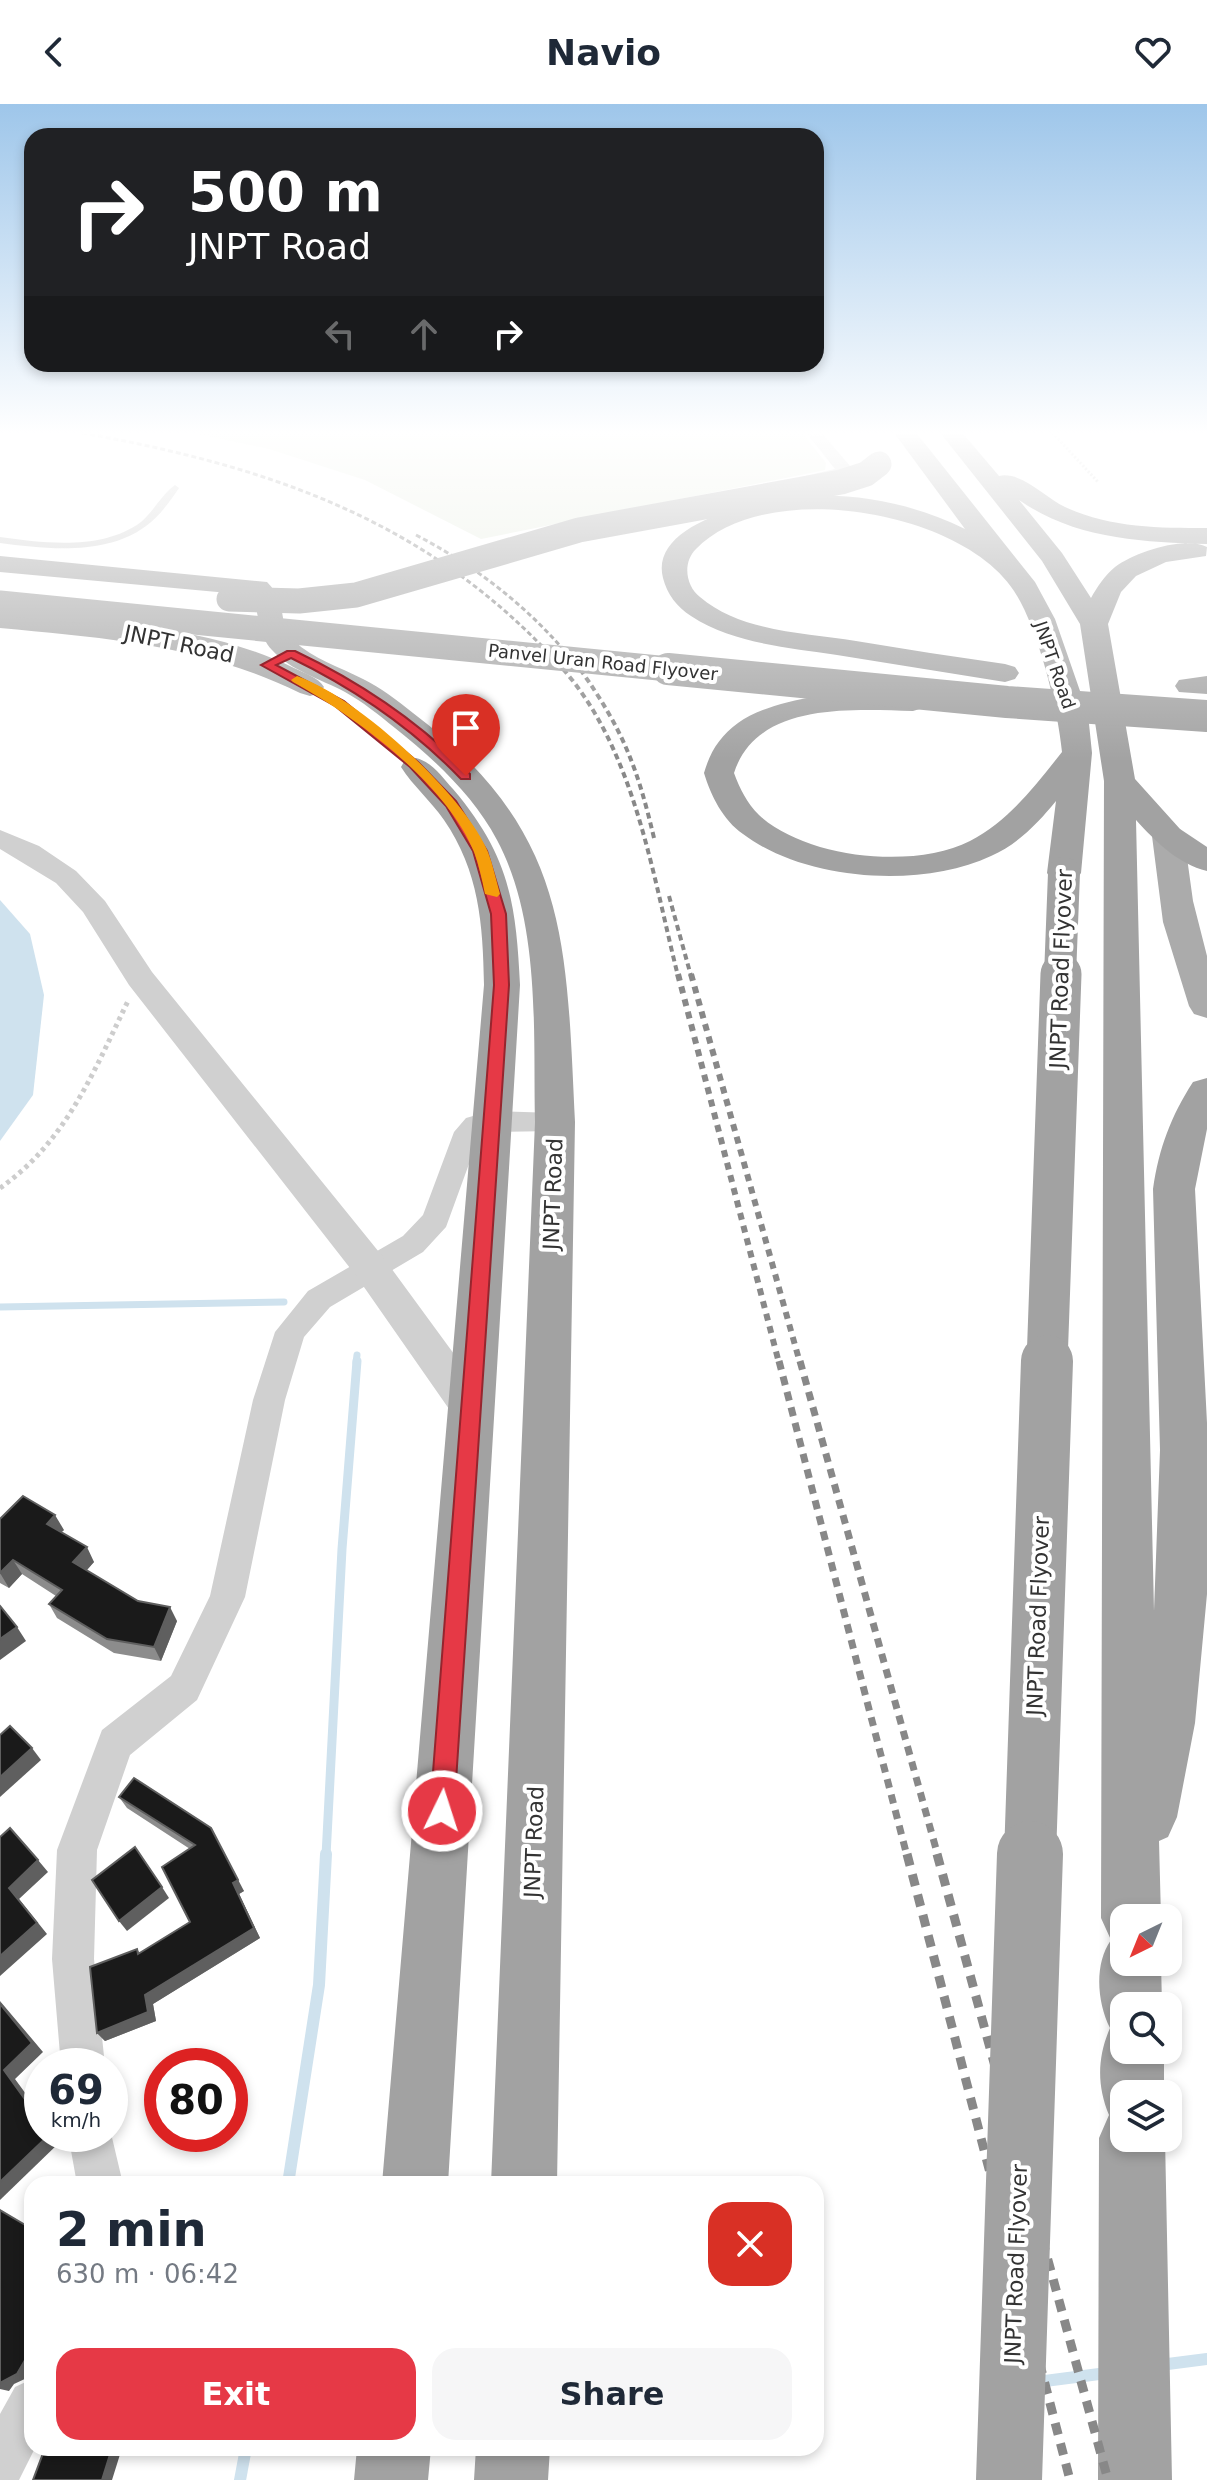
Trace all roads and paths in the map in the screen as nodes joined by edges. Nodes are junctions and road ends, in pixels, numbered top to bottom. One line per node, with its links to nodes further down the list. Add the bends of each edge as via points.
1 (89, 541): 9 (lane)
2 (542, 541): 10 (highway, bridge, via 356,595 299,601)
3 (689, 541): 19 (highway, via 674,570 678,587 717,619 748,632)
4 (971, 541): 8 (highway)
5 (986, 541): 8 (highway, JNPT Road)
6 (1039, 541): 12 (highway, JNPT Road)
7 (1207, 551): 12 (highway, via 1151,559 1127,571 1110,587)
8 (1002, 561): 21 (highway, JNPT Road, via 1026,588 1041,619 1073,714)
9 (5, 566): 10 (highway, Panvel Uran Road Flyover); 15 (highway, via 258,588 268,598); 19 (highway, Panvel Uran Road Flyover, bridge)
10 (191, 598): 13 (highway, Panvel Uran Road Flyover, bridge)
11 (0, 620): 15 (highway, JNPT Road, via 133,632)
12 (1094, 624): 22 (highway, JNPT Road)
13 (567, 632)
14 (707, 645): 19 (highway, Panvel Uran Road Flyover)
15 (279, 659): 29 (highway, JNPT Road, via 414,765 452,804 480,851 499,914 502,985); 30 (highway, JNPT Road, via 367,693 447,757 484,796 515,843 537,907 548,975)
16 (1128, 682): 19 (highway, Panvel Uran Road Flyover)
17 (1158, 684): 18 (highway)
18 (1201, 686)
19 (1006, 687): 20 (highway, Panvel Uran Road Flyover, bridge); 21 (highway, bridge, via 820,705 780,714 750,728 729,746 719,773 728,799 755,828 794,849 879,866 934,863 975,852 1004,836)
20 (1203, 716)
21 (1077, 753): 48 (highway, JNPT Road Flyover, bridge, via 1064,873)
22 (1120, 781): 23 (highway); 34 (highway)
23 (1168, 836): 25 (highway); 27 (main road, via 1182,938)
24 (0, 838): 26 (street, via 66,877 95,907)
25 (1207, 861)
26 (140, 978): 31 (path, via 62,1130 24,1174); 32 (street)
27 (1205, 997)
28 (1207, 1091): 35 (highway, via 1177,1155 1182,1577 1170,1711)
29 (491, 1120): 30 (street); 32 (street, via 476,1125 464,1139 436,1220 413,1244); 33 (highway, JNPT Road)
30 (555, 1122): 41 (highway, JNPT Road)
31 (0, 1188)
32 (370, 1267): 33 (street); 36 (street, via 319,1299 290,1332 269,1400 227,1597 184,1688 115,1743 77,1850 73,1959)
33 (470, 1407): 40 (highway, JNPT Road)
34 (1130, 1904)
35 (1131, 1904)
36 (81, 2048)
37 (94, 2152): 39 (street)
38 (1132, 2152): 49 (highway)
39 (98, 2176)
40 (416, 2176)
41 (524, 2176)
42 (24, 2419): 45 (street)
43 (393, 2456): 46 (highway)
44 (512, 2456): 47 (highway)
45 (0, 2464)
46 (391, 2480)
47 (511, 2480)
48 (1009, 2480)
49 (1135, 2480)

